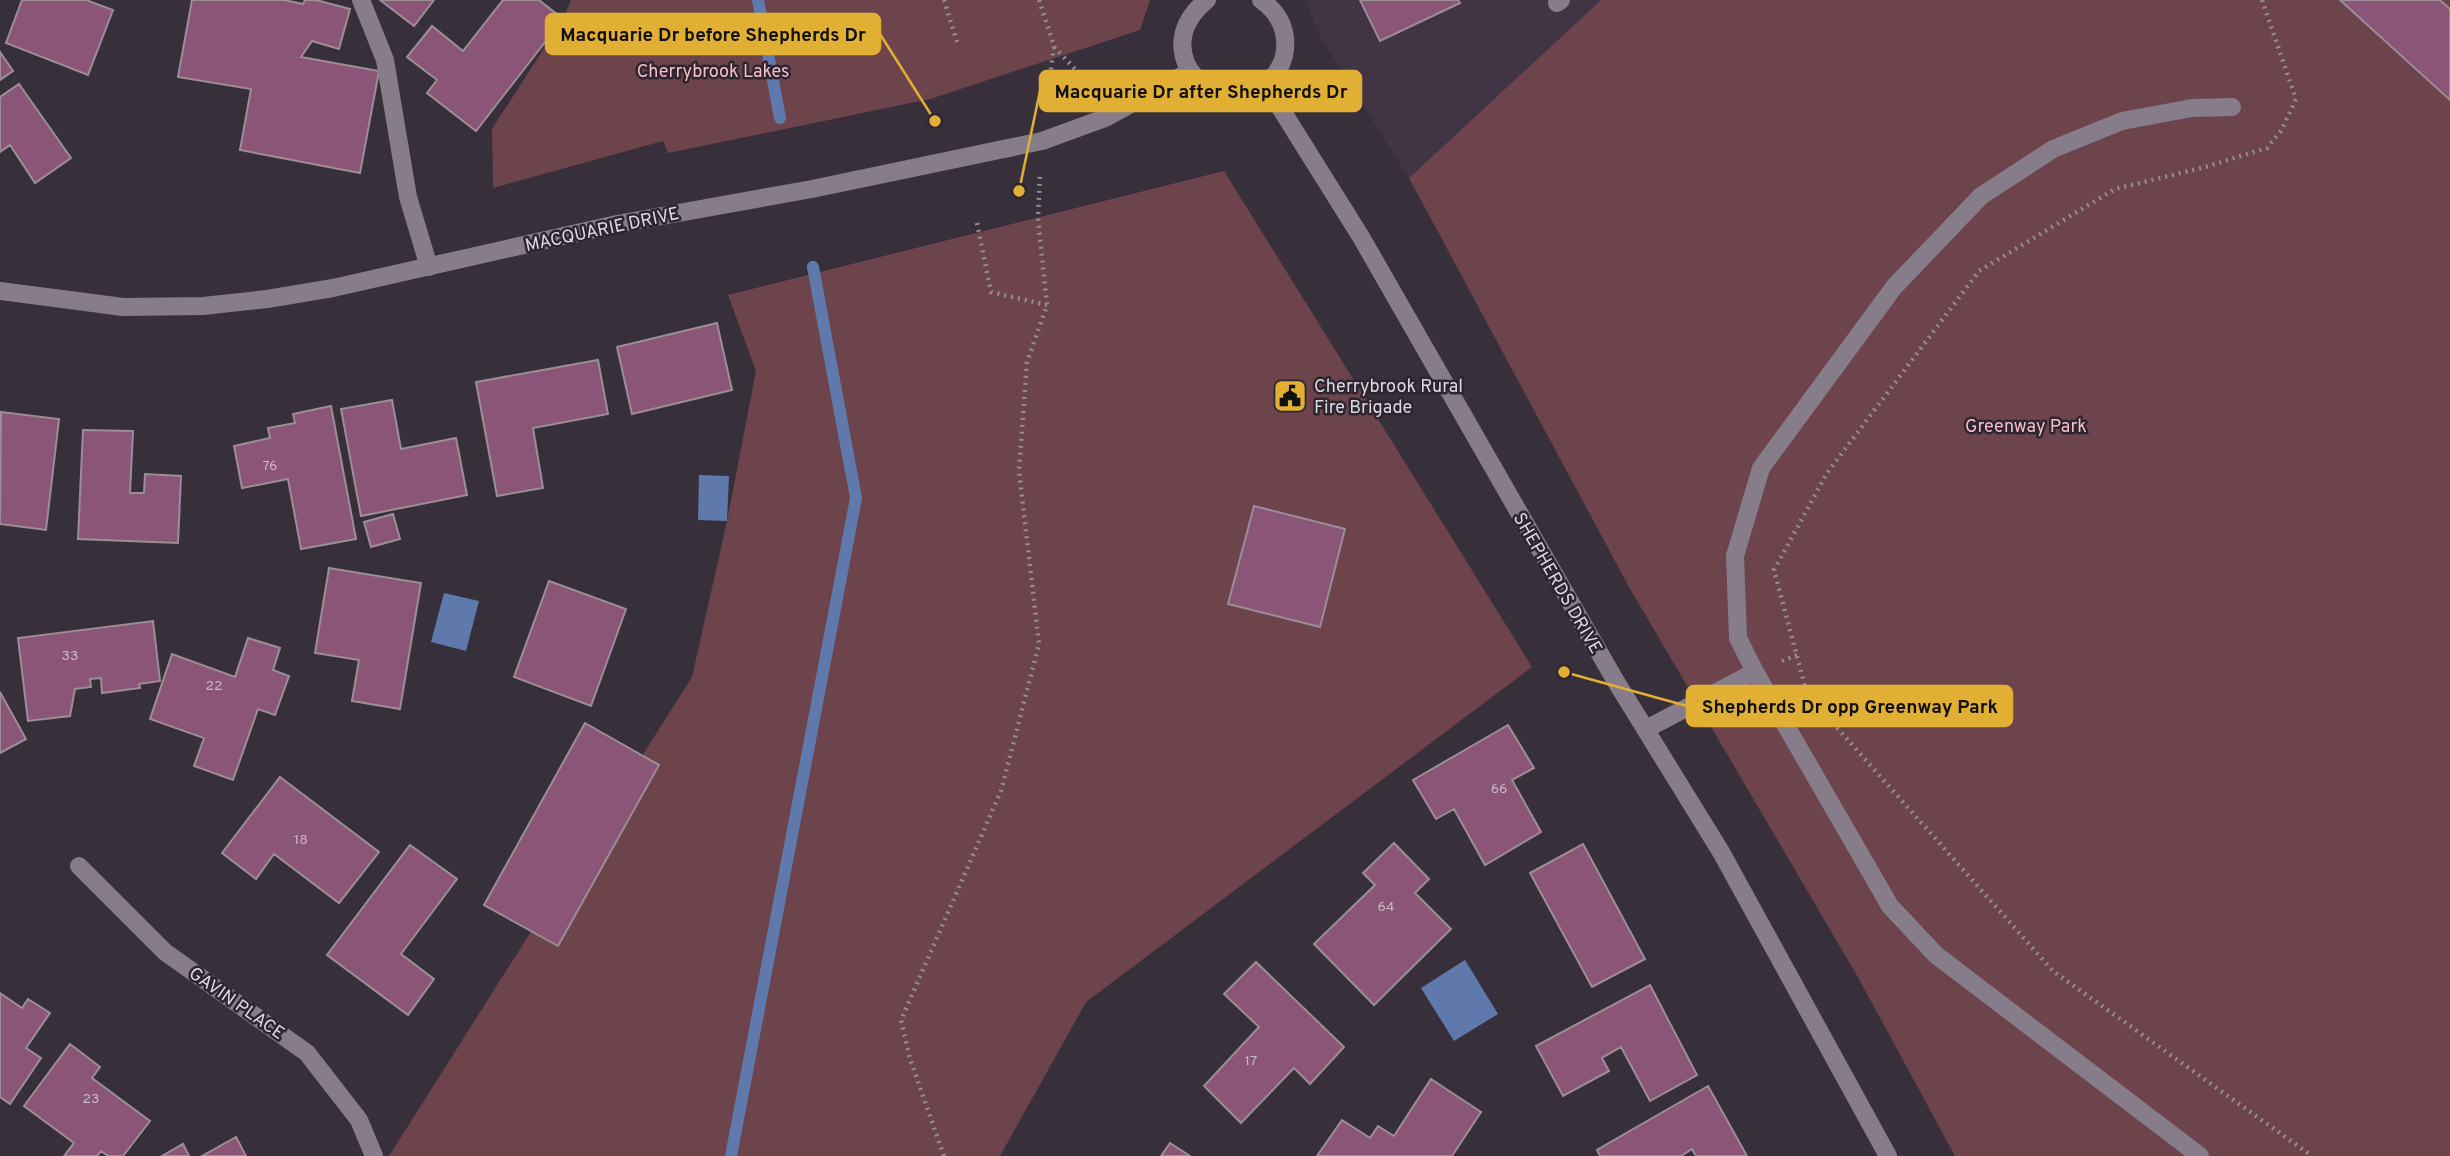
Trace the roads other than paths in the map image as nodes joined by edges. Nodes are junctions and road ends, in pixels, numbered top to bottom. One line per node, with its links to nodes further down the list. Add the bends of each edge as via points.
1 (361, 0): 7 (main road, via 385,60 408,197)
2 (1207, 0): 4 (main road, via 1184,30)
3 (1261, 0): 5 (main road, via 1281,22 1286,38 1285,56)
4 (1189, 72): 5 (main road, via 1219,94 1252,93); 7 (main road, MACQUARIE DRIVE, via 1105,118 1042,141 617,224)
5 (1266, 85): 10 (main road, SHEPHERDS DRIVE, via 1361,237)
6 (2232, 107): 9 (main road, via 2192,108 2122,121 2053,149 1981,196 1895,287 1760,468 1735,556 1738,638)
7 (429, 267): 8 (main road, MACQUARIE DRIVE, via 333,288 203,306 123,307)
8 (0, 291)
9 (1755, 672): 10 (main road); 14 (main road, via 1890,906 1936,956)
10 (1646, 729): 13 (main road, SHEPHERDS DRIVE, via 1721,852)
11 (79, 866): 12 (main road, GAVIN PLACE, via 165,952 307,1053 359,1120)
12 (374, 1156)
13 (1888, 1156)
14 (2200, 1156)

